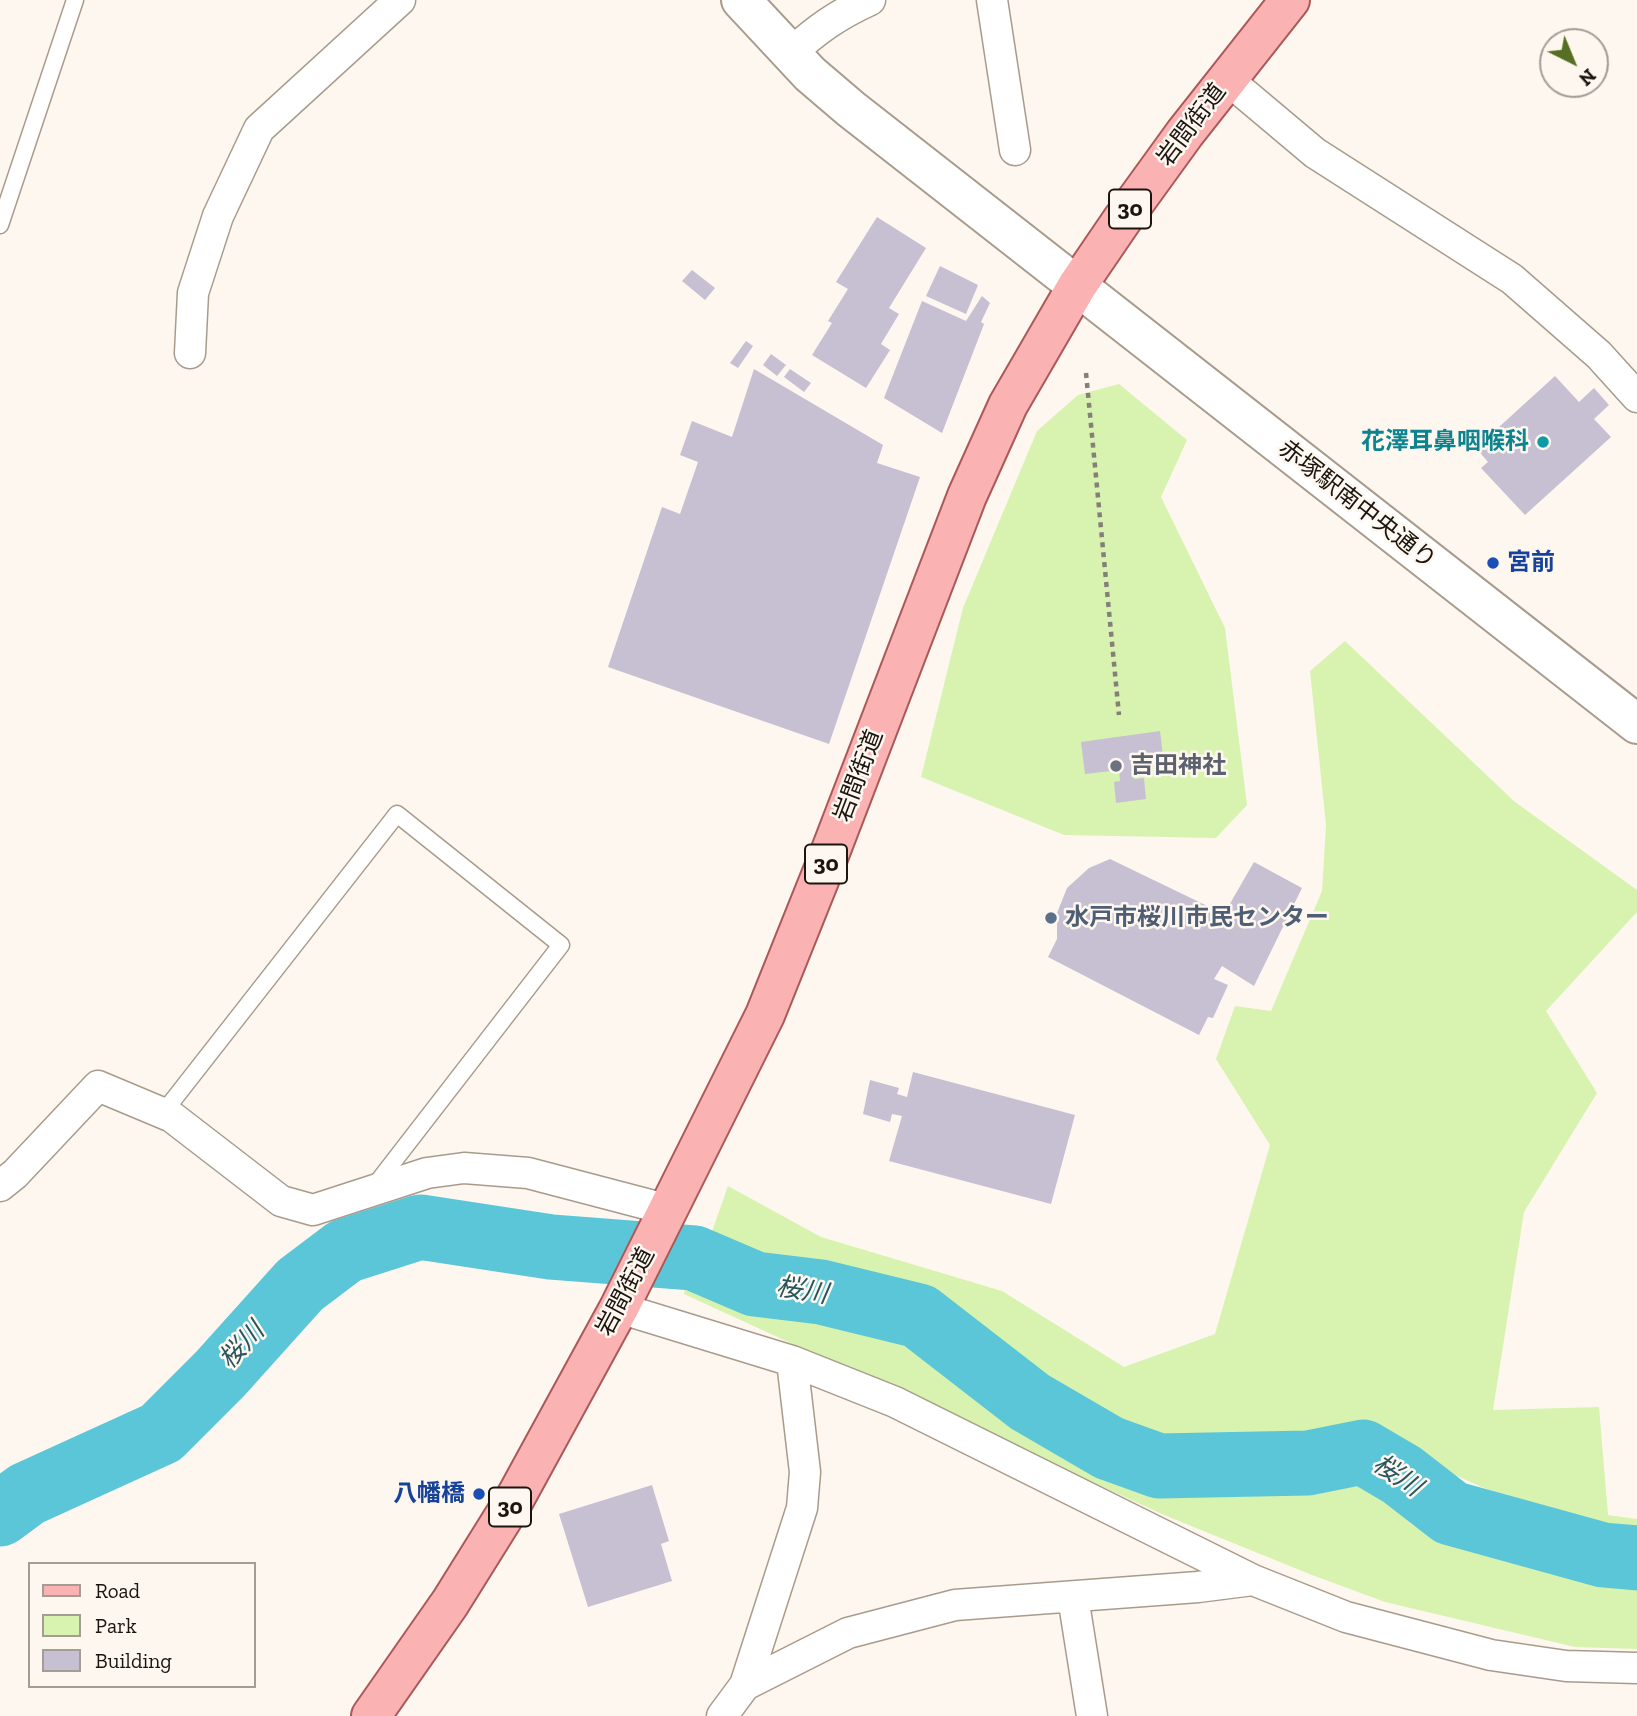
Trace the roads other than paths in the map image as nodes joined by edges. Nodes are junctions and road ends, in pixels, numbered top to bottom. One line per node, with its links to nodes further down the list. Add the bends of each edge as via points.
1 (75, 0): 10 (lane)
2 (400, 0): 12 (street, via 259,129 218,216 193,293)
3 (741, 0): 7 (street, 赤塚駅南中央通り)
4 (870, 0): 7 (street, via 820,28)
5 (992, 0): 9 (street)
6 (1290, 0): 8 (main road, 岩間街道 / 30)
7 (790, 54): 11 (street, 赤塚駅南中央通り, via 850,109)
8 (1227, 79): 11 (main road, 岩間街道 / 30); 13 (street, via 1315,153 1512,279 1599,355)
9 (1015, 150)
10 (0, 225)
11 (1077, 286): 14 (street, 赤塚駅南中央通り); 18 (main road, 岩間街道 / 30, via 986,451 765,1015)
12 (190, 353)
13 (1637, 397)
14 (1637, 724)
15 (163, 1113): 16 (street, via 98,1086); 17 (street, via 281,1201 313,1210); 17 (lane, via 397,814 561,945)
16 (0, 1186)
17 (369, 1192): 18 (street, via 427,1173 464,1168 528,1173)
18 (666, 1216): 19 (main road, 岩間街道 / 30)
19 (625, 1297): 20 (street); 25 (main road, 岩間街道 / 30, via 513,1502)
20 (792, 1361): 21 (street, via 895,1402); 24 (street, via 805,1472 802,1508)
21 (1253, 1580): 22 (street); 23 (street, via 1346,1617 1492,1654 1566,1666)
22 (1073, 1597): 24 (street, via 955,1605 848,1633); 27 (street)
23 (1637, 1668)
24 (745, 1685): 26 (street)
25 (371, 1716)
26 (722, 1716)
27 (1092, 1716)

